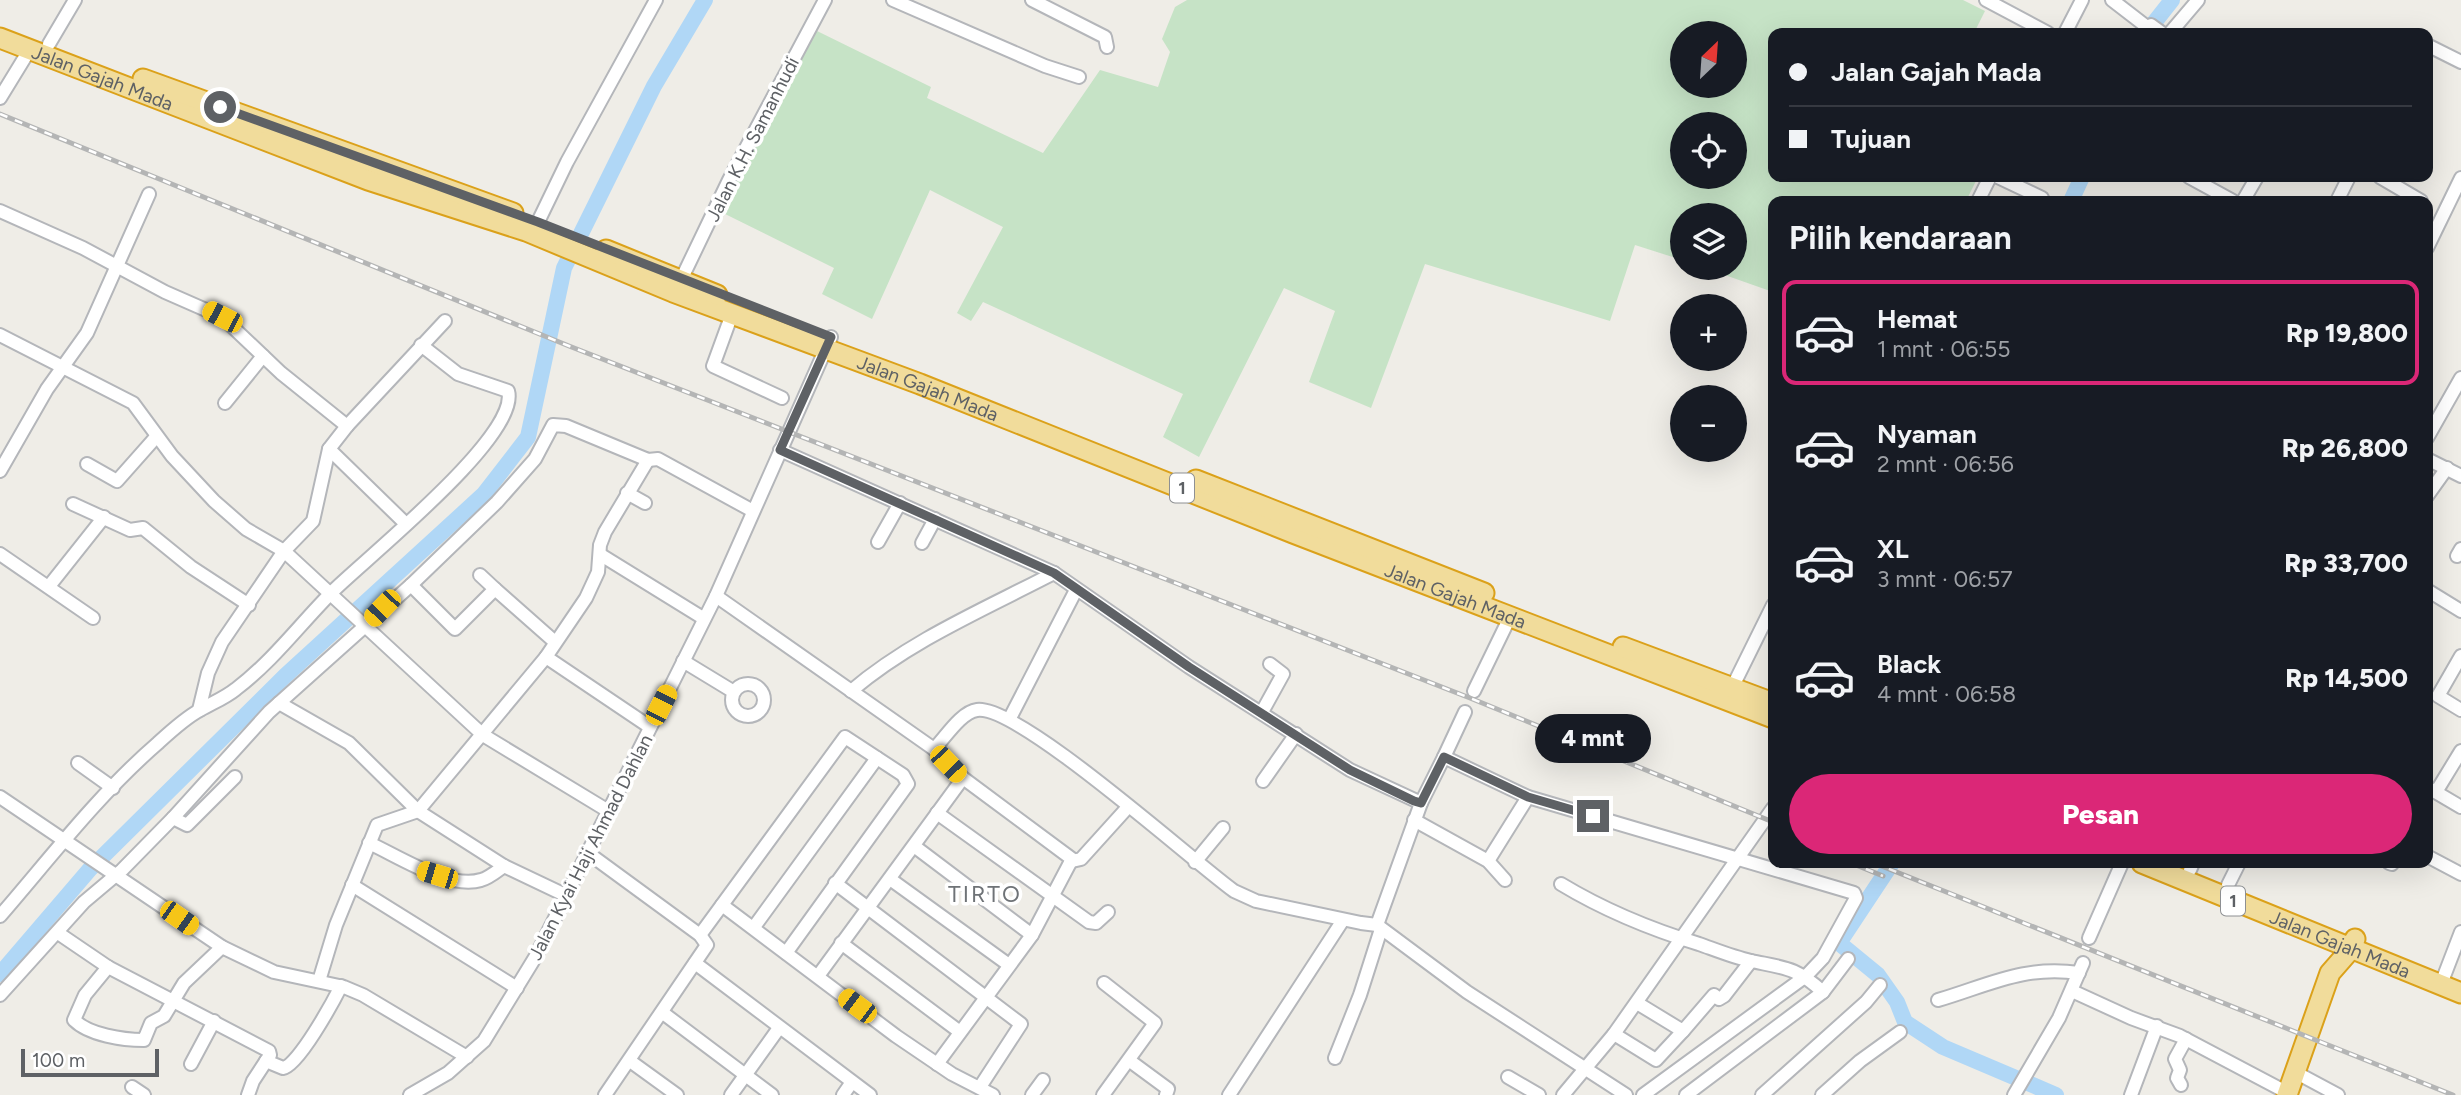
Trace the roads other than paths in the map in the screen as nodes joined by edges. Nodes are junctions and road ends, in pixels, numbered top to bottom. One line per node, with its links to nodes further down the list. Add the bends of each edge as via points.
1 (75, 0): 16 (street)
2 (656, 0): 33 (street, via 566,162)
3 (824, 0): 37 (street, Jalan K.H. Samanhudi)
4 (893, 0): 20 (street)
5 (1032, 0): 17 (street, via 1105,37)
6 (1986, 0): 11 (street)
7 (2082, 0): 12 (street)
8 (2112, 0): 13 (street)
9 (2198, 0): 14 (street)
10 (0, 26): 16 (highway, Jalan Gajah Mada / 1)
11 (2039, 28)
12 (2068, 28)
13 (2146, 28)
14 (2174, 28)
15 (0, 38): 16 (highway, Jalan Gajah Mada / 1)
16 (39, 47): 21 (street); 33 (highway, Jalan Gajah Mada / 1, via 368,180)
17 (1107, 47)
18 (2433, 48): 19 (street)
19 (2461, 62)
20 (1079, 77)
21 (0, 99)
22 (2461, 178): 32 (street)
23 (2008, 182): 27 (street)
24 (2198, 182): 28 (street)
25 (2389, 182): 29 (street)
26 (149, 194): 36 (street)
27 (2038, 196)
28 (2224, 196)
29 (2412, 196)
30 (2433, 209): 32 (street)
31 (0, 211): 36 (street)
32 (2443, 215): 34 (street)
33 (549, 231): 35 (highway, Jalan Gajah Mada / 1)
34 (2433, 236)
35 (593, 252): 37 (highway, Jalan Gajah Mada / 1); 38 (highway, Jalan Gajah Mada / 1)
36 (118, 266): 43 (street, via 222,317); 44 (street, via 87,333)
37 (681, 280): 41 (highway, Jalan Gajah Mada / 1)
38 (732, 314): 41 (highway, Jalan Gajah Mada / 1); 47 (street, via 713,366)
39 (445, 321): 42 (street)
40 (0, 335): 44 (street)
41 (829, 343): 45 (highway, Jalan Gajah Mada / 1); 54 (street, Jalan Kyai Haji Ahmad Dahlan)
42 (421, 345): 49 (street); 69 (street, via 458,374 503,389 509,396 500,421 478,455)
43 (263, 356): 48 (street); 49 (street)
44 (63, 367): 51 (street, via 133,403); 52 (street)
45 (922, 378): 87 (highway, Jalan Gajah Mada / 1); 99 (highway, Jalan Gajah Mada / 1)
46 (2461, 378): 50 (street)
47 (782, 398)
48 (225, 403)
49 (347, 426): 53 (street)
50 (2433, 427)
51 (156, 437): 57 (street, via 117,481); 72 (street, via 214,501 246,529)
52 (5, 449): 59 (street)
53 (329, 449): 69 (street); 72 (street, via 313,521)
54 (780, 450): 64 (street); 66 (street, Jalan Kyai Haji Ahmad Dahlan)
55 (648, 460): 62 (street); 66 (street, via 658,459); 78 (street, via 566,426 553,425 529,467)
56 (2433, 462): 58 (street)
57 (87, 464)
58 (2447, 468): 60 (street); 61 (street)
59 (0, 471)
60 (2461, 476)
61 (2433, 488)
62 (627, 493): 63 (street); 74 (street, via 605,532)
63 (645, 503)
64 (901, 503): 68 (street); 70 (street)
65 (73, 504): 67 (street)
66 (753, 511): 83 (street, Jalan Kyai Haji Ahmad Dahlan)
67 (104, 517): 77 (street); 84 (street, via 130,530 143,528)
68 (935, 519): 71 (street); 75 (street)
69 (406, 524): 81 (street)
70 (878, 542)
71 (922, 543)
72 (284, 551): 81 (street); 84 (street)
73 (0, 554): 77 (street)
74 (601, 555): 89 (street); 91 (street, via 586,598)
75 (1054, 573): 80 (street); 96 (street, via 880,666)
76 (480, 575): 79 (street)
77 (50, 585): 88 (street)
78 (411, 585): 79 (street, via 455,629); 90 (street)
79 (495, 589): 91 (street)
80 (1076, 590): 104 (street); 107 (street)
81 (330, 594): 90 (street); 102 (street, via 275,656 236,690)
82 (2433, 594): 85 (street)
83 (716, 596): 89 (street, Jalan Kyai Haji Ahmad Dahlan); 96 (street)
84 (249, 605): 102 (street, via 218,649)
85 (2461, 611)
86 (1768, 615): 99 (street)
87 (1510, 617): 97 (street); 99 (highway, Jalan Gajah Mada / 1)
88 (93, 618)
89 (703, 618): 94 (street, Jalan Kyai Haji Ahmad Dahlan)
90 (363, 626): 101 (street); 110 (street)
91 (555, 642): 93 (street)
92 (2461, 656): 103 (street, via 2438,696)
93 (546, 657): 108 (street); 110 (street)
94 (683, 662): 98 (street); 108 (street, Jalan Kyai Haji Ahmad Dahlan)
95 (1270, 664): 104 (street, via 1283,674)
96 (851, 691): 111 (street)
97 (1474, 691)
98 (734, 692)
99 (1729, 694): 100 (highway, Jalan Gajah Mada / 1); 106 (highway, Jalan Gajah Mada / 1)
100 (1768, 702)
101 (279, 703): 127 (street, via 349,743); 131 (street)
102 (199, 710): 119 (street, via 157,743)
103 (2461, 710)
104 (1262, 712): 109 (street)
105 (1465, 712): 113 (street)
106 (1768, 715)
107 (1010, 718): 111 (street, via 978,709 968,713); 125 (street, via 1056,748)
108 (650, 727): 128 (street, Jalan Kyai Haji Ahmad Dahlan)
109 (1296, 734): 118 (street); 124 (street, via 1350,770)
110 (483, 735): 127 (street); 128 (street)
111 (934, 749): 117 (street)
112 (2461, 751): 120 (street)
113 (1444, 757): 123 (street); 124 (street)
114 (877, 758): 154 (street, via 903,775 906,790); 160 (street, via 842,739); 165 (street)
115 (78, 763): 119 (street)
116 (235, 777): 131 (street, via 187,825)
117 (962, 778): 129 (street); 140 (street)
118 (1263, 781)
119 (113, 788): 134 (street)
120 (2433, 789)
121 (2433, 791): 126 (street)
122 (0, 797): 134 (street)
123 (1528, 797): 138 (street); 141 (street)
124 (1421, 803): 132 (street)
125 (1128, 807): 140 (street, via 1081,859); 142 (street)
126 (2461, 807)
127 (418, 811): 135 (street, via 380,822); 143 (street)
128 (610, 812): 137 (street, Jalan Kyai Haji Ahmad Dahlan)
129 (937, 813): 136 (street); 158 (street)
130 (1768, 815): 138 (street)
131 (173, 818): 150 (street, via 122,870)
132 (1414, 820): 141 (street); 166 (street)
133 (1223, 828): 142 (street)
134 (64, 841): 150 (street); 163 (street)
135 (369, 843): 143 (street, via 421,870 463,881 485,879); 156 (street)
136 (914, 846): 152 (street); 171 (street)
137 (587, 853): 159 (street, Jalan Kyai Haji Ahmad Dahlan); 170 (street)
138 (1739, 858): 144 (street); 173 (street)
139 (2433, 859): 151 (street)
140 (1072, 861): 158 (street)
141 (1488, 861): 153 (street)
142 (1195, 862): 164 (street, via 1256,901)
143 (504, 866): 159 (street)
144 (1768, 867)
145 (1770, 868): 185 (street, via 1856,896)
146 (2120, 868): 172 (street)
147 (2155, 868): 169 (highway, Jalan Gajah Mada / 1)
148 (2192, 868): 157 (highway, Jalan Gajah Mada / 1)
149 (2236, 868): 157 (street)
150 (110, 874): 168 (street); 176 (street)
151 (2461, 874)
152 (890, 879): 161 (street); 181 (street)
153 (1504, 880)
154 (835, 883): 161 (street); 177 (street)
155 (1561, 884): 173 (street, via 1607,911)
156 (352, 885): 187 (street); 191 (street)
157 (2228, 885): 169 (highway, Jalan Gajah Mada / 1)
158 (1051, 894): 162 (street, via 1093,923); 171 (street)
159 (565, 895): 191 (street, Jalan Kyai Haji Ahmad Dahlan)
160 (722, 905): 165 (street); 170 (street)
161 (867, 909): 174 (street); 197 (street)
162 (1108, 912)
163 (0, 916)
164 (1343, 920): 166 (street); 241 (street)
165 (754, 927): 177 (street)
166 (1379, 927): 210 (street, via 1360,995); 216 (street)
167 (2461, 932): 186 (street)
168 (58, 933): 182 (street); 195 (street)
169 (2326, 934): 175 (highway, Jalan Gajah Mada / 1); 183 (highway)
170 (700, 935): 180 (street, via 707,945)
171 (1032, 935): 181 (street)
172 (2090, 938)
173 (1683, 939): 179 (street); 199 (street)
174 (841, 943): 184 (street); 204 (street)
175 (2353, 944): 183 (highway); 186 (highway, Jalan Gajah Mada / 1)
176 (222, 947): 187 (street, via 274,972); 196 (street)
177 (786, 953): 184 (street)
178 (1848, 959): 192 (street)
179 (1751, 961): 185 (street, via 1781,965); 205 (street, via 1724,996 1714,995)
180 (695, 963): 200 (street); 203 (street)
181 (1009, 965): 197 (street)
182 (108, 967): 196 (street); 196 (street, via 77,1008 73,1017 80,1025 114,1037 144,1040 151,1023 164,1016)
183 (2330, 973): 217 (highway)
184 (817, 976): 215 (street)
185 (1808, 977): 192 (street); 245 (street)
186 (2449, 980): 194 (highway, Jalan Gajah Mada / 1)
187 (319, 981): 190 (street)
188 (1104, 983): 213 (street, via 1155,1023)
189 (1880, 985): 246 (street)
190 (341, 986): 209 (street); 211 (street, via 322,1024 292,1065 283,1068)
191 (517, 988): 209 (street, Jalan Kyai Haji Ahmad Dahlan, via 484,1041)
192 (1822, 991): 226 (street)
193 (2072, 991): 198 (street, via 2081,968 2005,976); 202 (street); 225 (street)
194 (2461, 993)
195 (0, 995)
196 (173, 999): 201 (street)
197 (984, 999): 204 (street); 224 (street, via 1016,1020 1020,1029)
198 (1938, 1000)
199 (1637, 1003): 205 (street); 207 (street)
200 (663, 1013): 212 (street); 218 (street)
201 (214, 1021): 211 (street, via 270,1052); 214 (street)
202 (2157, 1026): 208 (street); 248 (street)
203 (779, 1028): 218 (street); 221 (street)
204 (960, 1031): 215 (street)
205 (1683, 1031): 207 (street, via 1656,1060)
206 (1900, 1031): 247 (street)
207 (1614, 1034): 216 (street)
208 (2186, 1039): 222 (street, via 2175,1059); 227 (street)
209 (467, 1057): 230 (street, Jalan Kyai Haji Ahmad Dahlan)
210 (1335, 1058)
211 (266, 1061): 229 (street)
212 (630, 1061): 231 (street); 232 (street)
213 (1130, 1061): 239 (street); 240 (street, via 1168,1089)
214 (191, 1064)
215 (937, 1064): 224 (street)
216 (1584, 1070): 243 (street); 244 (street)
217 (2295, 1072): 227 (highway); 249 (street)
218 (745, 1075): 233 (street); 234 (street)
219 (1508, 1077): 242 (street)
220 (1043, 1080): 238 (street)
221 (852, 1082): 235 (street); 236 (street)
222 (2181, 1085)
223 (132, 1087): 228 (street)
224 (980, 1087): 237 (street)
225 (2017, 1091)
226 (1696, 1093)
227 (2287, 1094)
228 (144, 1095)
229 (248, 1095)
230 (410, 1095)
231 (606, 1095)
232 (677, 1095)
233 (731, 1095)
234 (772, 1095)
235 (843, 1095)
236 (870, 1095)
237 (993, 1095)
238 (1032, 1095)
239 (1102, 1095)
240 (1166, 1095)
241 (1229, 1095)
242 (1539, 1095)
243 (1563, 1095)
244 (1626, 1095)
245 (1643, 1095)
246 (1762, 1095)
247 (1822, 1095)
248 (2132, 1095)
249 (2338, 1095)

